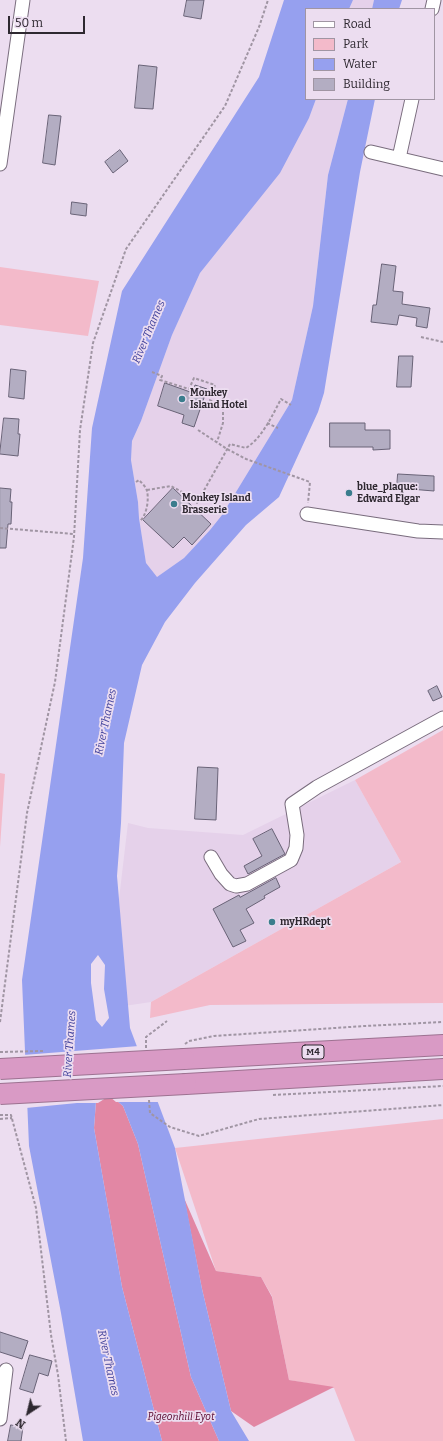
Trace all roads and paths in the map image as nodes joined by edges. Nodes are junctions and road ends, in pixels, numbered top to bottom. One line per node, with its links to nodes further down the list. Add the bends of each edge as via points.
1 (23, 0): 6 (street)
2 (268, 0): 23 (path, via 225,106 126,249 92,344 80,430)
3 (412, 100): 5 (street)
4 (371, 152): 5 (street)
5 (399, 158): 7 (street)
6 (0, 164)
7 (443, 169)
8 (420, 337): 9 (path)
9 (443, 342)
10 (152, 372): 15 (path, via 162,376 160,380 189,389 194,378 215,385 210,400 223,408 223,423)
11 (291, 405): 12 (path, via 281,399)
12 (267, 424): 13 (path); 16 (path, via 246,448 230,444)
13 (278, 428)
14 (198, 430): 15 (path)
15 (217, 442): 16 (path)
16 (227, 449): 18 (path, via 197,504 172,486); 19 (path, via 246,459 310,482)
17 (136, 482): 18 (path, via 139,480)
18 (147, 490): 20 (path, via 147,510)
19 (307, 514): 22 (street, via 418,531)
20 (140, 521)
21 (0, 528): 23 (path)
22 (443, 532)
23 (74, 534): 27 (path, via 55,682 27,813)
24 (443, 718): 25 (street, via 317,787 292,804 296,835 296,848 292,860 247,884 236,886 230,884)
25 (211, 857)
26 (167, 1021): 30 (path, via 146,1037)
27 (0, 1022)
28 (443, 1022): 31 (path, via 214,1036 189,1041)
29 (443, 1045): 31 (highway, M4)
30 (147, 1052)
31 (183, 1052): 33 (highway, M4, bridge)
32 (443, 1068): 35 (highway, bridge)
33 (0, 1069)
34 (443, 1086): 36 (path)
35 (0, 1094)
36 (270, 1095)
37 (149, 1098): 38 (path, via 150,1113 170,1127 199,1136 259,1119)
38 (443, 1105)
39 (0, 1115): 40 (path, via 11,1115)
40 (12, 1118): 41 (path); 44 (path, via 36,1208)
41 (0, 1119)
42 (6, 1370): 43 (street)
43 (0, 1419)
44 (66, 1441)

